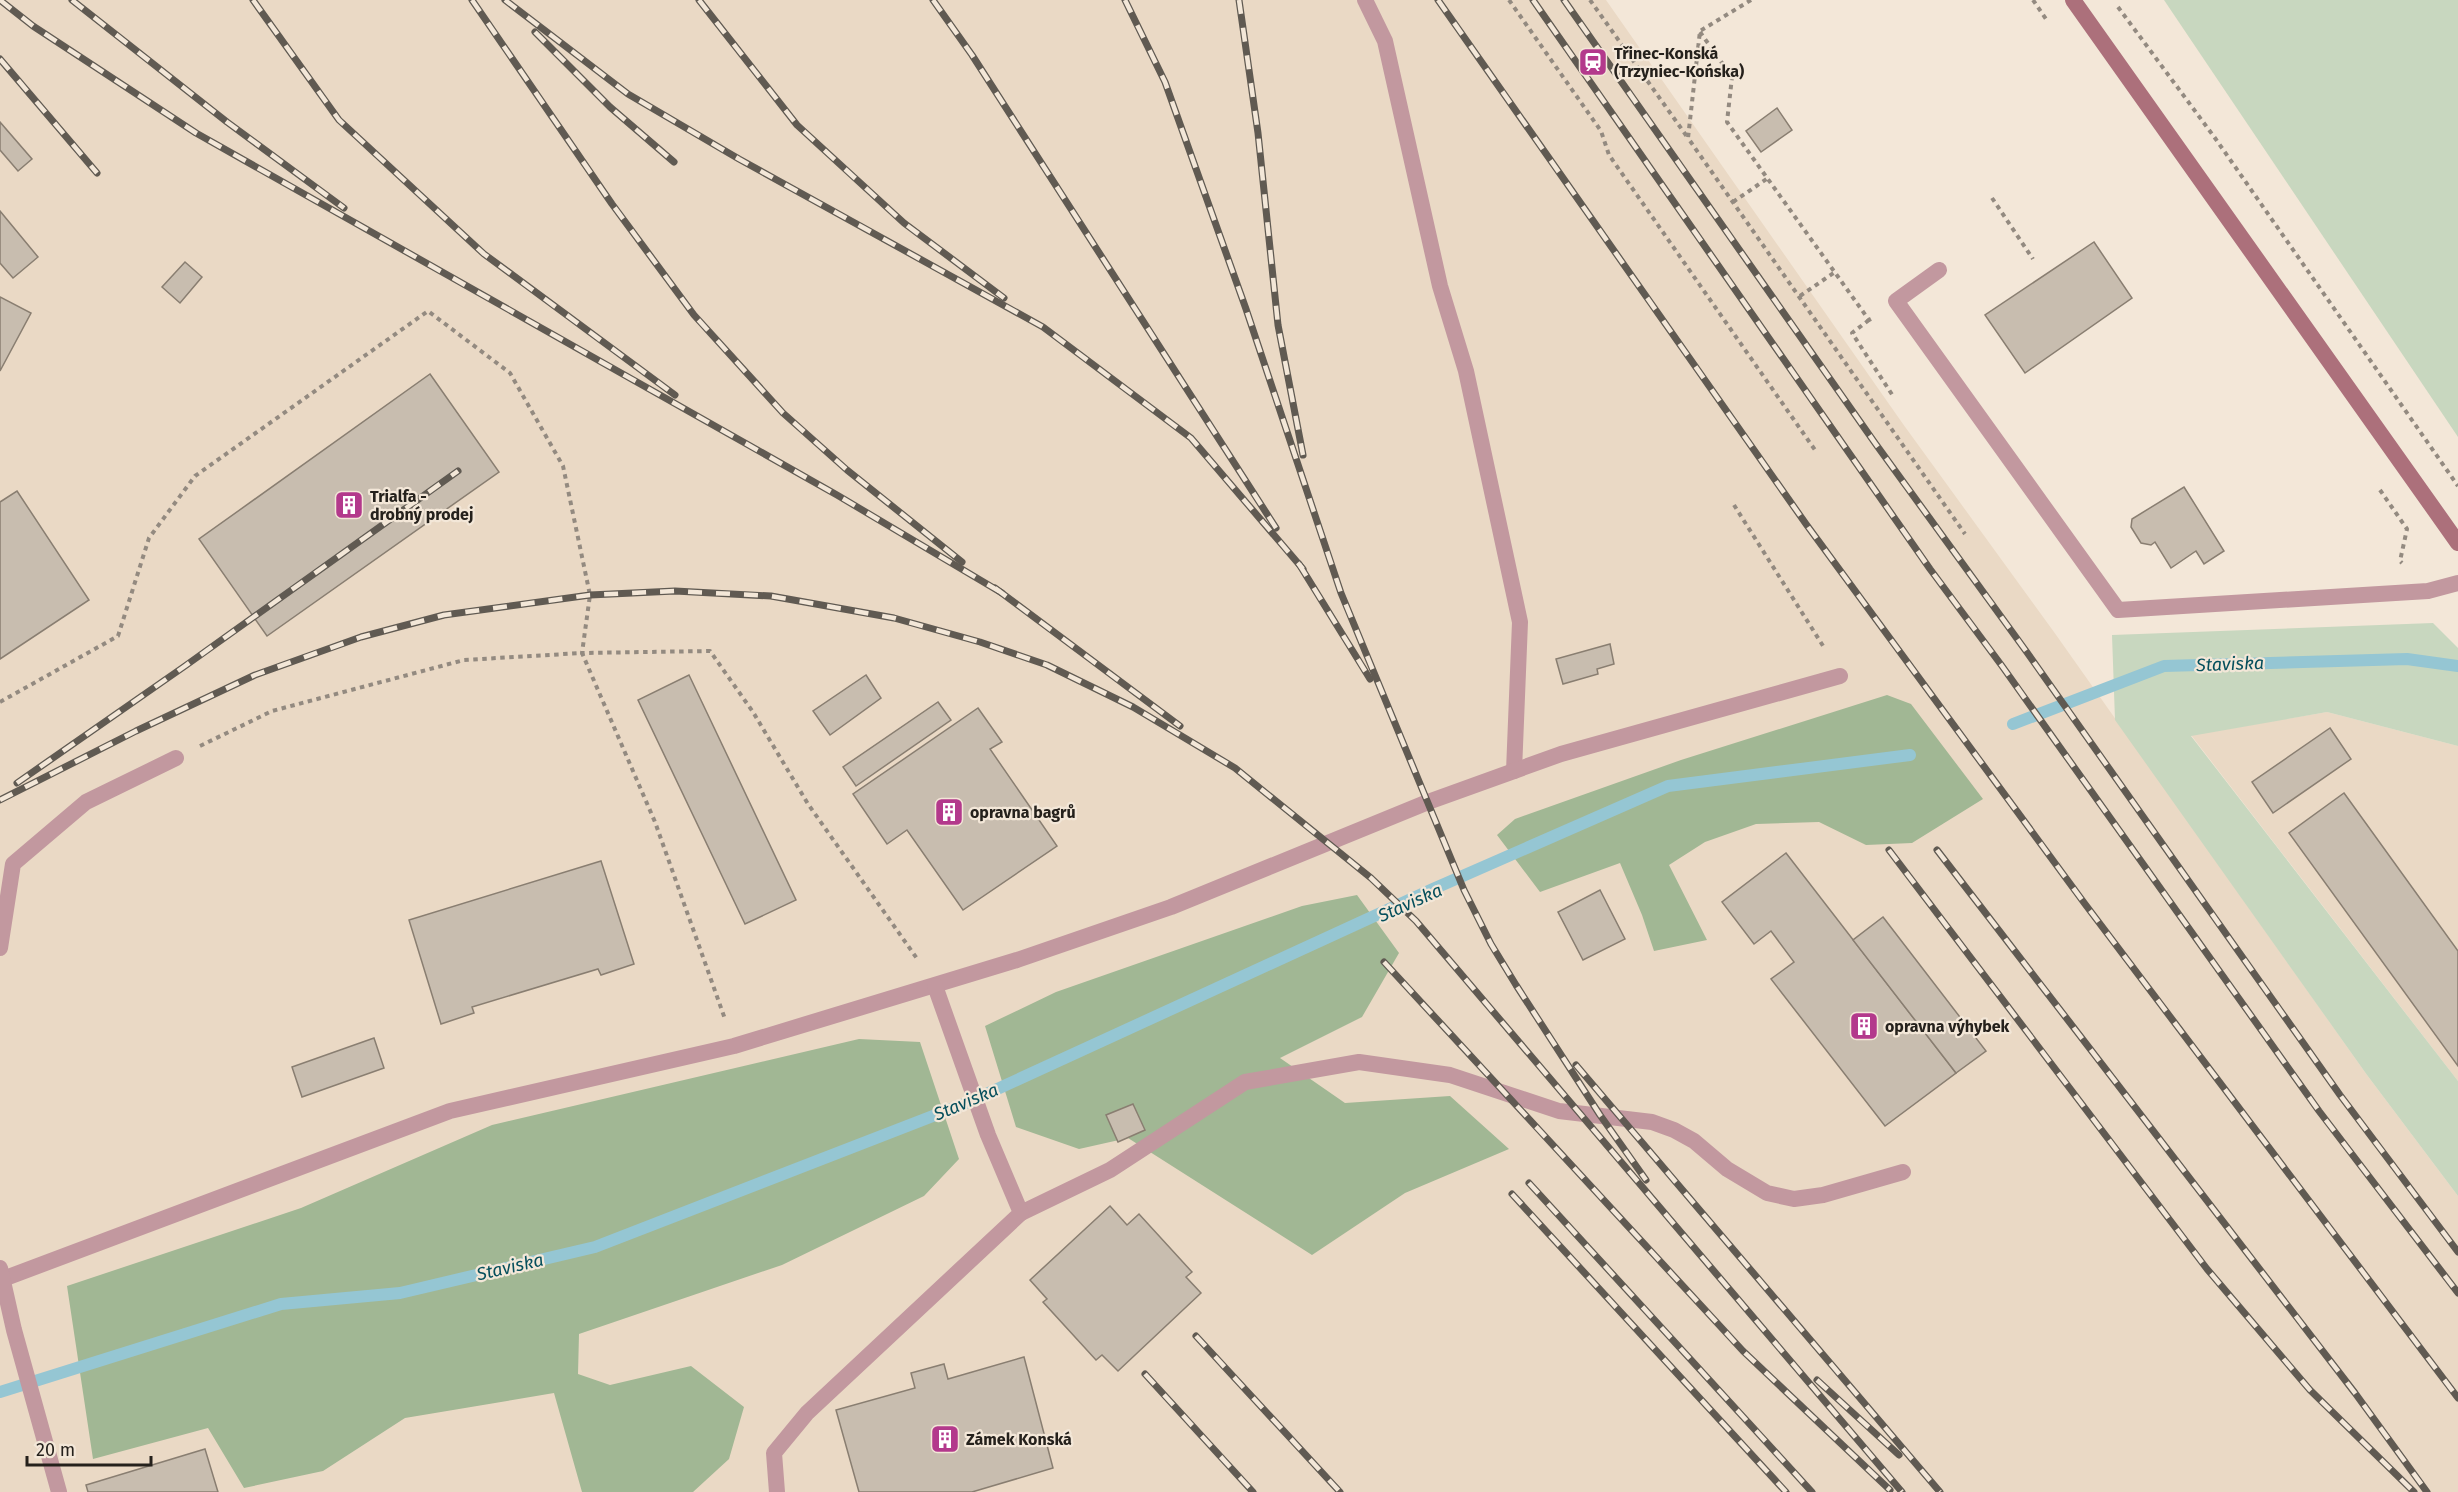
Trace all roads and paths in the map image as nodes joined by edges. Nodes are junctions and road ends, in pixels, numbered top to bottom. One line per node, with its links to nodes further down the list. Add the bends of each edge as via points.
1 (1365, 0): 34 (street, via 1386,41 1440,286 1466,371 1520,622)
2 (1509, 0): 21 (path, via 1601,131 1609,156)
3 (1590, 0): 10 (path)
4 (1751, 0): 9 (path)
5 (2033, 0): 8 (path)
6 (2073, 0): 26 (main road)
7 (2113, 0): 22 (path, via 2215,138)
8 (2047, 19)
9 (1700, 31): 10 (path); 11 (path, via 1732,77 1727,122)
10 (1688, 138): 13 (path)
11 (1768, 178): 13 (path); 16 (path)
12 (1992, 198): 14 (path)
13 (1732, 202): 17 (path)
14 (2033, 259)
15 (1939, 270): 18 (street)
16 (1834, 272): 17 (path); 19 (path)
17 (1800, 296): 25 (path)
18 (1896, 301): 19 (path); 28 (street, via 2118,610)
19 (1869, 320): 20 (path, via 1852,333)
20 (1893, 396)
21 (1815, 450)
22 (2458, 486)
23 (2380, 489): 28 (path, via 2407,529 2400,561)
24 (1734, 505): 30 (path, via 1827,651)
25 (1965, 534)
26 (2458, 543)
27 (2458, 583): 28 (street)
28 (2428, 591)
29 (582, 653): 32 (path, via 590,595 563,466 510,373 428,311 195,476 149,538 118,636); 33 (path, via 464,660 272,711); 36 (path, via 710,651 753,712 808,804); 37 (path, via 655,822)
30 (1816, 655)
31 (1840, 676): 34 (street, via 1660,725)
32 (0, 702)
33 (176, 758): 35 (street, via 86,802 13,864)
34 (1514, 771): 36 (street, via 1171,907)
35 (0, 948)
36 (935, 986): 37 (street); 39 (street, via 988,1135)
37 (734, 1046): 40 (street, via 450,1111)
38 (1903, 1172): 39 (street, via 1823,1195 1794,1199 1767,1193 1727,1169 1694,1141 1652,1122 1559,1111 1450,1075 1359,1062 1245,1082 1110,1170)
39 (1021, 1213): 42 (street, via 807,1413 774,1453)
40 (1, 1273): 41 (street)
41 (59, 1492)
42 (777, 1492)

